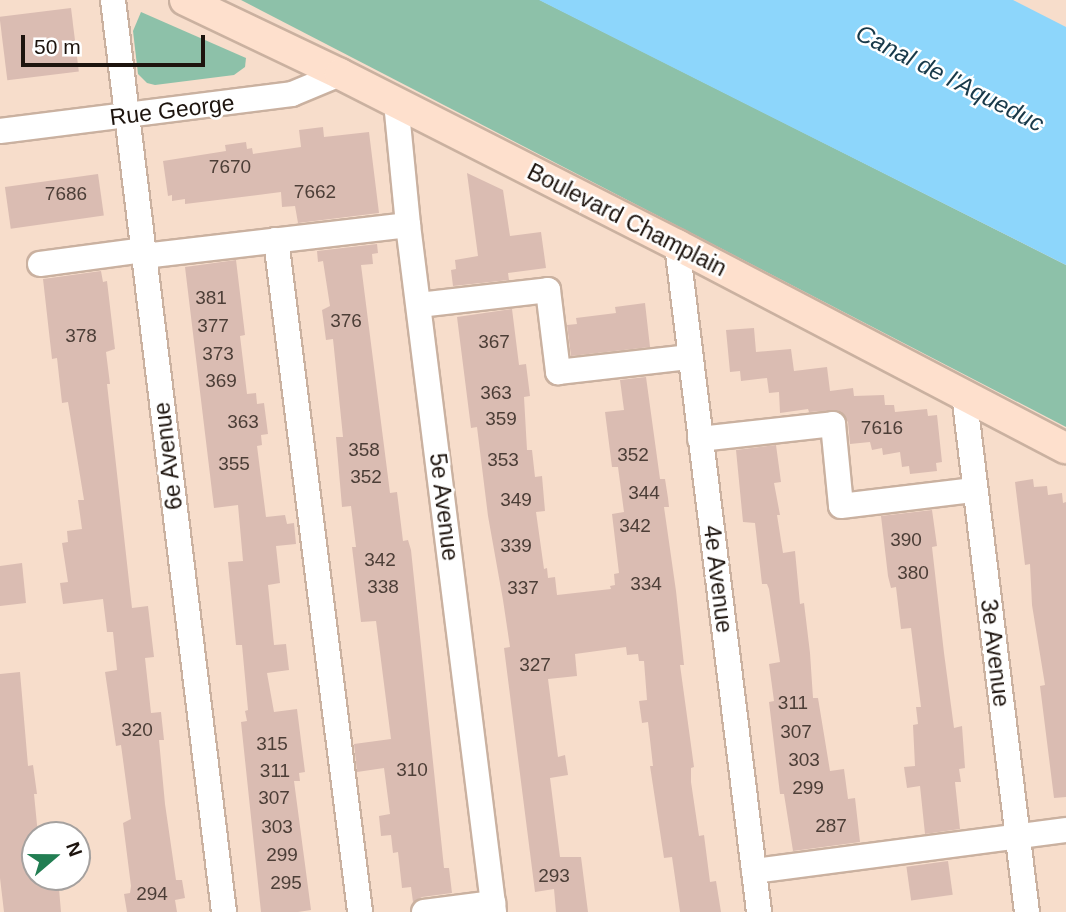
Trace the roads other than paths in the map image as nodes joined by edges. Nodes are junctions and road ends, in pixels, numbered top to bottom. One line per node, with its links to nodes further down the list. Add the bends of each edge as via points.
1 (113, 0): 5 (street, 6e Avenue)
2 (184, 0): 3 (main road, Boulevard Champlain)
3 (340, 74): 4 (main road, Boulevard Champlain); 5 (street, Rue George, via 292,94)
4 (396, 102): 7 (street, 5e Avenue); 9 (main road, Boulevard Champlain)
5 (126, 116): 6 (street, Rue George); 10 (street, 6e Avenue)
6 (0, 131)
7 (408, 225): 8 (street); 12 (street, 5e Avenue)
8 (276, 240): 10 (street); 23 (street)
9 (677, 245): 13 (street, 4e Avenue); 14 (main road, Boulevard Champlain)
10 (143, 253): 11 (street); 22 (street, 6e Avenue)
11 (40, 264)
12 (419, 305): 13 (street, via 548,290 558,372); 21 (street, 5e Avenue)
13 (690, 357): 15 (street, 4e Avenue)
14 (964, 394): 16 (main road, Boulevard Champlain); 17 (street, 3e Avenue)
15 (700, 439): 17 (street, via 833,424 841,506); 20 (street, 4e Avenue)
16 (1066, 448)
17 (974, 490): 19 (street, 3e Avenue)
18 (1066, 830): 19 (street)
19 (1018, 836): 20 (street); 26 (street, 3e Avenue)
20 (754, 871): 25 (street, 4e Avenue)
21 (493, 908): 24 (street)
22 (224, 912)
23 (360, 912)
24 (424, 912)
25 (759, 912)
26 (1027, 912)

